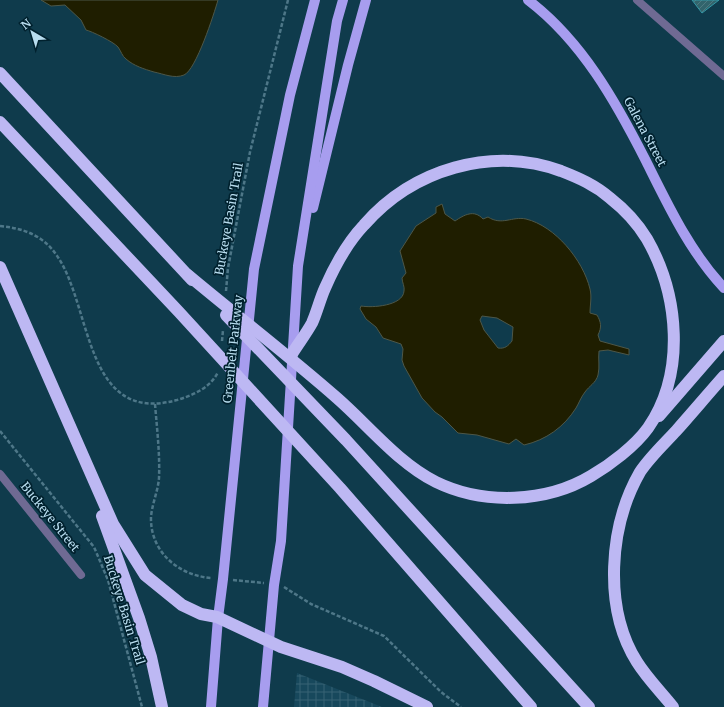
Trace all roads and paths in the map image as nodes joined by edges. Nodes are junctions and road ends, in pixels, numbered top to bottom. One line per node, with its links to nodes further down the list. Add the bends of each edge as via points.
1 (288, 0): 15 (path, Buckeye Basin Trail, via 250,152 228,268)
2 (315, 0): 28 (main road, Greenbelt Parkway, via 290,95 254,269)
3 (343, 0): 11 (main road, via 337,21)
4 (366, 0): 11 (main road)
5 (528, 0): 14 (main road, Galena Street, via 561,30 604,86 671,212 692,246)
6 (637, 0): 8 (street)
7 (0, 73): 13 (highway)
8 (724, 76)
9 (0, 122): 38 (highway, via 180,312 340,488)
10 (0, 226): 22 (path, via 26,231 42,240 55,253 65,270 100,368 112,386 126,398)
11 (298, 266): 19 (main road)
12 (0, 267): 25 (highway)
13 (188, 275): 23 (highway, via 336,397 400,456 436,482 459,490 509,498 530,497 563,490 606,467); 39 (highway, via 346,440)
14 (724, 288)
15 (226, 298)
16 (223, 328): 18 (path)
17 (724, 341): 23 (highway)
18 (222, 343)
19 (292, 354): 23 (highway, via 311,324 328,282 349,244 364,224 399,193 429,176 455,167 478,162 529,163 587,181 609,196 646,237 660,265 672,310 673,357 666,392); 29 (main road, via 281,541)
20 (219, 364): 22 (path, via 214,382 180,399)
21 (724, 376): 40 (highway, via 640,472 622,517 616,547 613,570 620,627 636,662)
22 (155, 404): 28 (path, via 159,480 152,530 157,545 165,556 186,572 200,577)
23 (646, 430)
24 (0, 431): 32 (path, Buckeye Basin Trail, via 94,546 108,580)
25 (71, 432): 30 (highway, via 113,524 144,575 182,605 201,614); 33 (highway, via 139,618)
26 (0, 474): 27 (street, Buckeye Street)
27 (81, 575)
28 (224, 579): 29 (path); 30 (main road, Greenbelt Parkway)
29 (274, 585): 31 (main road); 37 (path, via 287,588 311,604 384,636 441,692)
30 (218, 618): 31 (highway); 34 (main road, Greenbelt Parkway)
31 (269, 642): 35 (main road); 36 (highway, via 342,667)
32 (142, 707)
33 (162, 707)
34 (211, 707)
35 (263, 707)
36 (427, 707)
37 (461, 707)
38 (532, 707)
39 (589, 707)
40 (673, 707)

